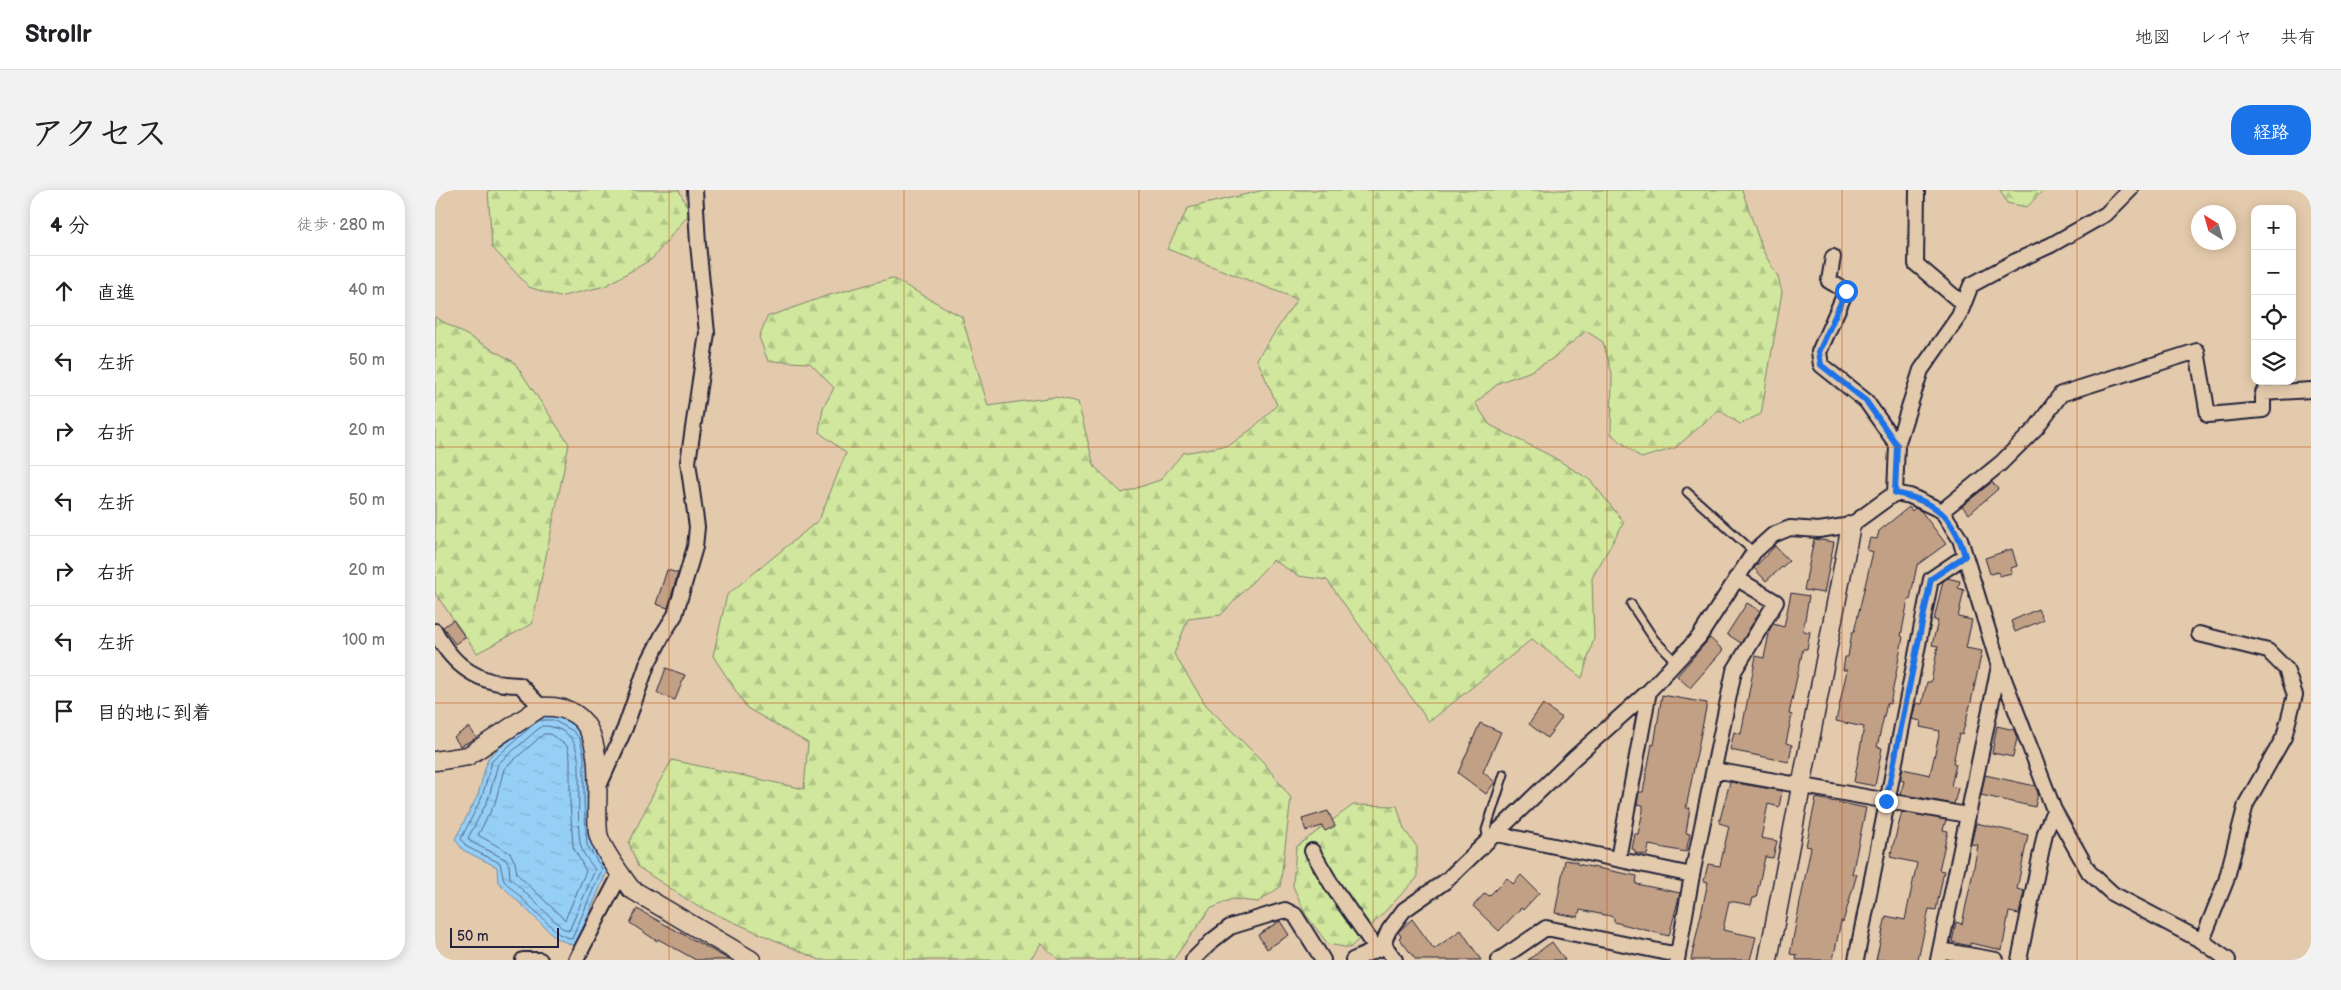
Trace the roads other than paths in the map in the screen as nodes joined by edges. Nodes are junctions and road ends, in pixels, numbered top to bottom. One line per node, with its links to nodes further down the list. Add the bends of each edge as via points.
1 (695, 190): 25 (street, via 707,333 687,462 697,527 695,547 675,615 647,665 625,728)
2 (1917, 190): 5 (street, via 1916,264)
3 (2130, 190): 5 (street, via 2106,214 1978,280 1971,285)
4 (1833, 257): 7 (street, via 1829,281 1846,291 1819,352 1821,365 1866,401)
5 (1963, 304): 7 (street, via 1959,316 1921,370)
6 (2311, 390): 10 (street, via 2263,393 2263,410 2207,415 2197,351 2061,394 2036,428 2001,463)
7 (1897, 445): 9 (street)
8 (1687, 492): 12 (lane)
9 (1895, 493): 10 (street, via 1910,496); 11 (street)
10 (1942, 511): 13 (street, via 1960,539)
11 (1851, 525): 12 (street, via 1819,530 1789,528 1773,535); 26 (street)
12 (1754, 552): 14 (street)
13 (1965, 556): 19 (street); 27 (street, via 1931,579)
14 (1736, 578): 18 (street, via 1699,637); 23 (street, via 1776,602 1734,671)
15 (1631, 604): 18 (lane, via 1654,639)
16 (435, 631): 21 (street, via 444,648 468,671 494,683 520,685)
17 (2199, 634): 35 (street, via 2268,651 2286,669 2295,695 2284,737 2246,804 2226,881)
18 (1676, 662): 20 (street)
19 (1999, 666): 28 (street); 29 (street)
20 (1649, 692): 30 (street, via 1574,758); 32 (street)
21 (541, 707): 22 (street, via 468,756); 25 (street, via 560,708 579,717 590,732 597,752)
22 (435, 762)
23 (1714, 770): 26 (street); 34 (street)
24 (1505, 774): 30 (lane, via 1486,830)
25 (599, 786): 33 (street, via 598,835)
26 (1802, 786): 27 (street); 48 (street)
27 (1886, 801): 29 (street); 49 (street)
28 (2055, 810): 35 (street, via 2089,872 2113,894); 51 (street, via 2045,834)
29 (1967, 815): 37 (street)
30 (1492, 838): 32 (street); 36 (street, via 1447,880 1404,910)
31 (1312, 851): 36 (street, via 1333,887)
32 (1618, 859): 34 (street)
33 (620, 875): 41 (street); 42 (street, via 631,889)
34 (1692, 875): 38 (street)
35 (2202, 941): 52 (street)
36 (1381, 948): 45 (street); 46 (street)
37 (1939, 955): 50 (street)
38 (1678, 957): 47 (street, via 1546,928)
39 (523, 960): 40 (street)
40 (540, 960)
41 (576, 960)
42 (751, 960)
43 (1193, 960): 44 (street, via 1230,927 1285,910 1295,915)
44 (1323, 960)
45 (1353, 960)
46 (1395, 960)
47 (1499, 960)
48 (1768, 960)
49 (1856, 960)
50 (1995, 960)
51 (2019, 960)
52 (2228, 960)

